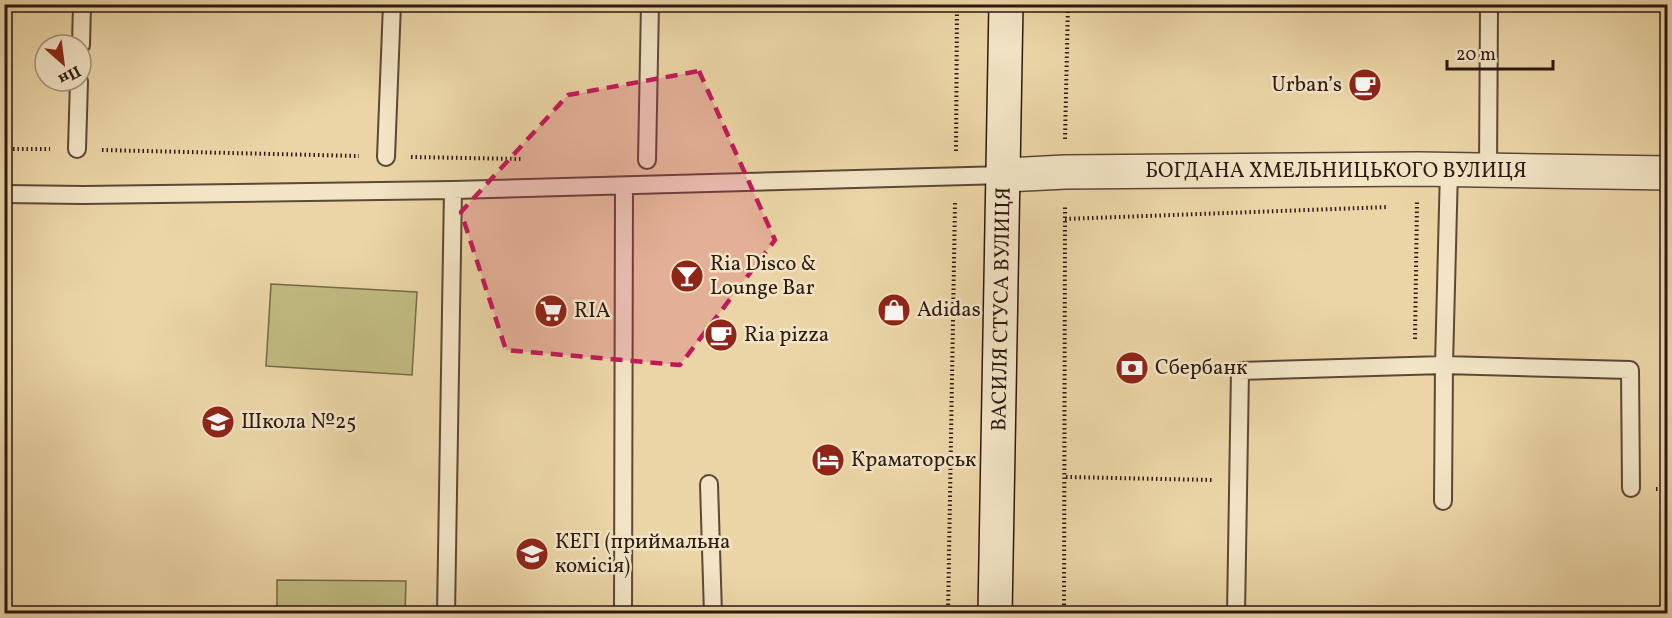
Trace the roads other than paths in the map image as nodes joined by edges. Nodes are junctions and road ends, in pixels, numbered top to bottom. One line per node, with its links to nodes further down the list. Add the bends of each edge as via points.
1 (82, 4): 6 (lane)
2 (392, 4): 9 (lane)
3 (650, 4): 10 (lane)
4 (1006, 4): 14 (street, ВАСИЛЯ СТУСА ВУЛИЦЯ)
5 (1489, 4): 12 (lane)
6 (81, 33)
7 (79, 93): 8 (lane)
8 (77, 149)
9 (386, 157)
10 (647, 160)
11 (1434, 169): 12 (street, БОГДАНА ХМЕЛЬНИЦЬКОГО ВУЛИЦЯ); 14 (street, БОГДАНА ХМЕЛЬНИЦЬКОГО ВУЛИЦЯ); 18 (lane, via 1448,206)
12 (1488, 170): 13 (street, БОГДАНА ХМЕЛЬНИЦЬКОГО ВУЛИЦЯ)
13 (1668, 172)
14 (1005, 175): 15 (lane); 25 (street, ВАСИЛЯ СТУСА ВУЛИЦЯ)
15 (624, 186): 16 (lane); 23 (lane)
16 (453, 190): 17 (lane); 22 (lane)
17 (4, 194)
18 (1444, 365): 20 (lane, via 1630,370); 21 (lane); 26 (lane, via 1239,371)
19 (709, 484): 24 (lane)
20 (1631, 488)
21 (1443, 501)
22 (446, 614)
23 (623, 614)
24 (713, 614)
25 (995, 614)
26 (1236, 614)

